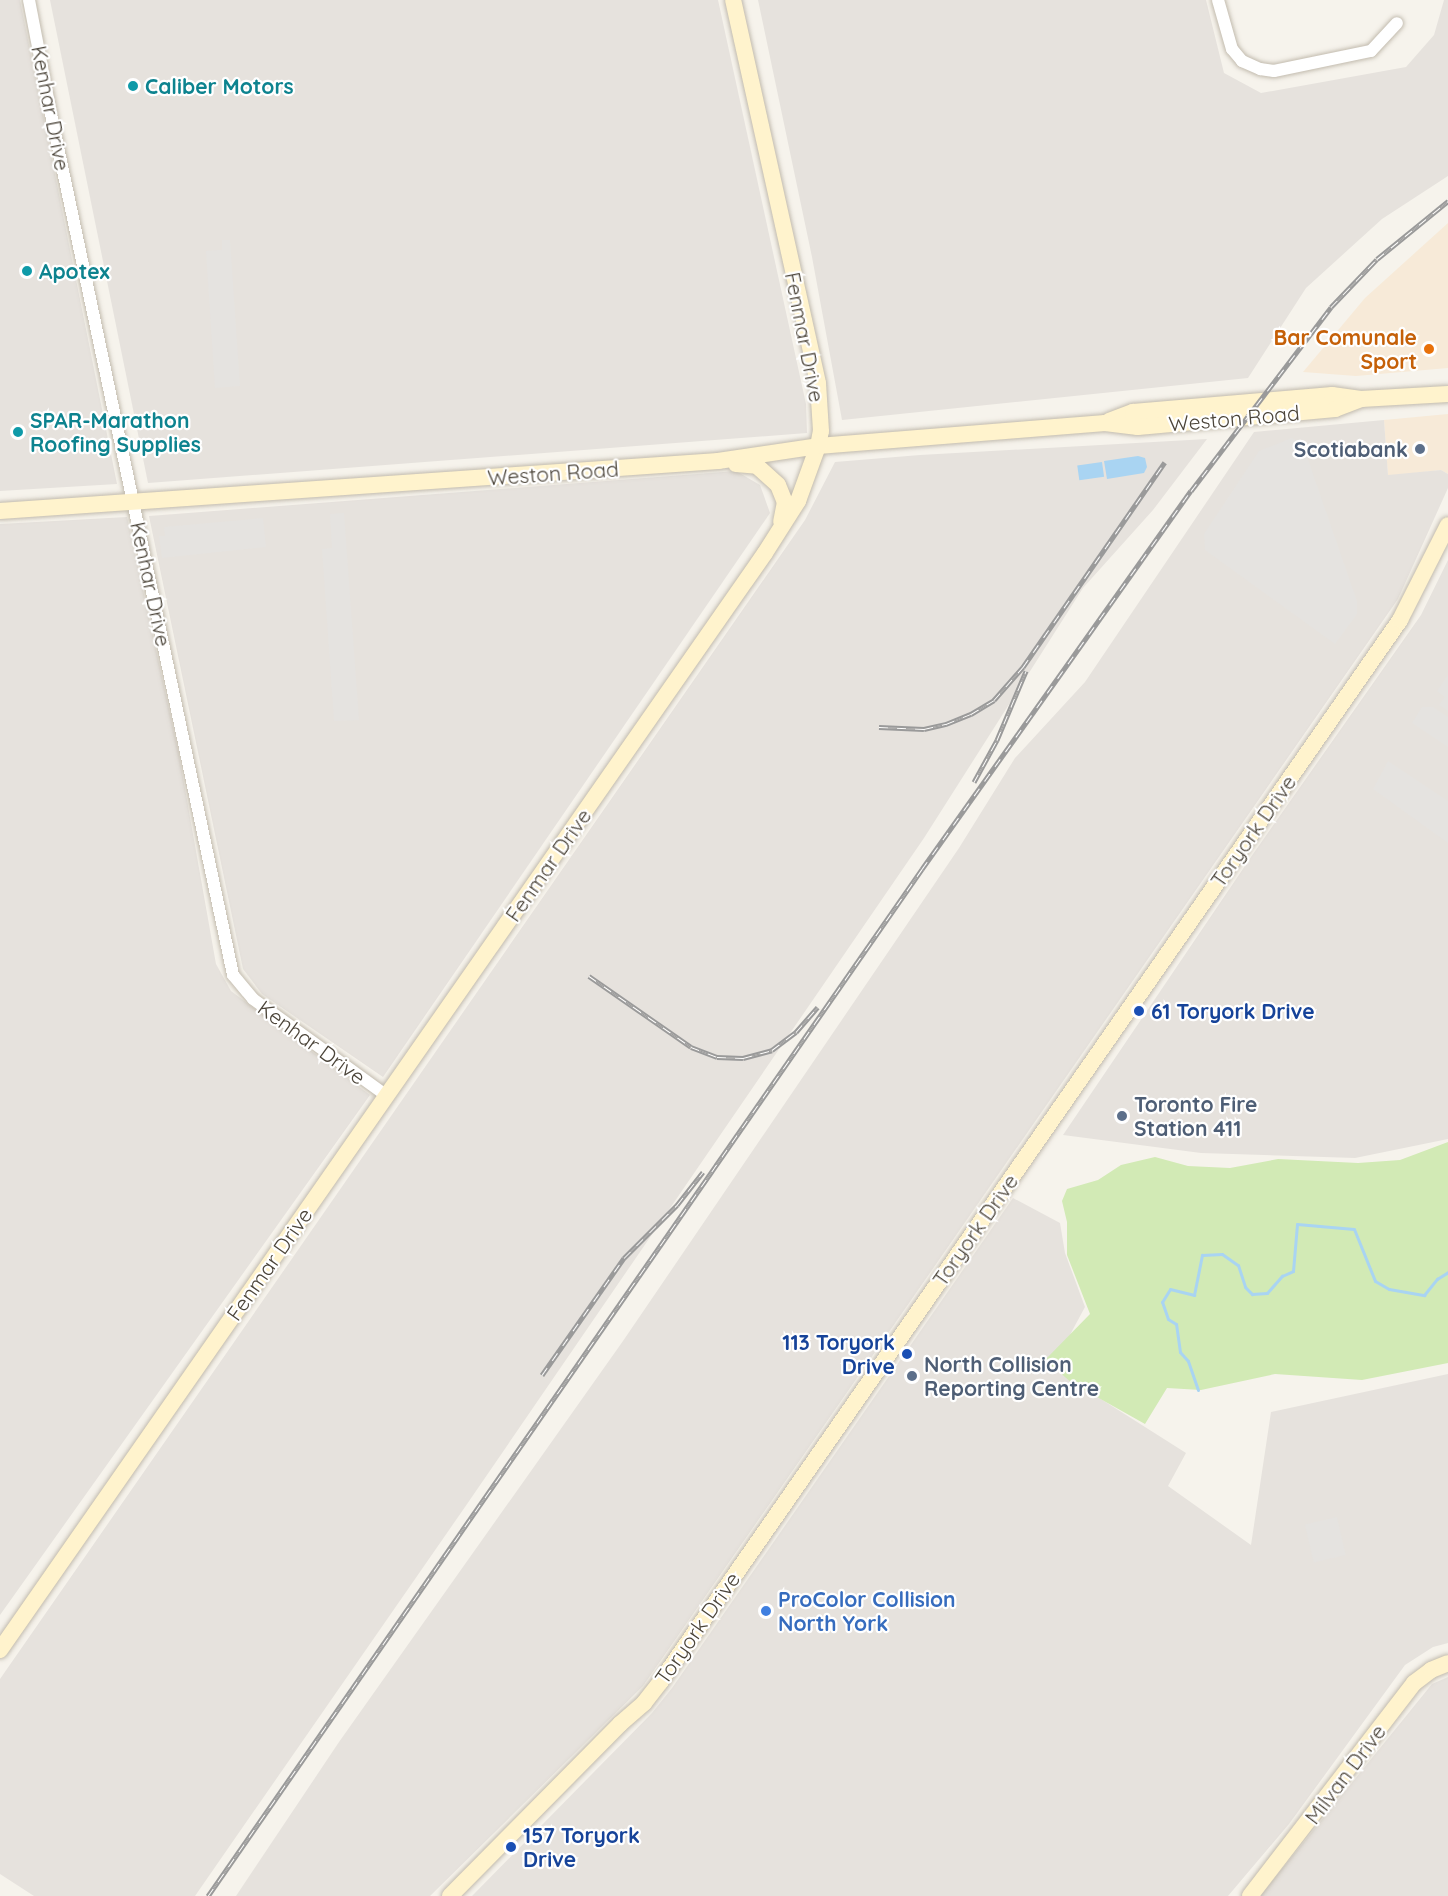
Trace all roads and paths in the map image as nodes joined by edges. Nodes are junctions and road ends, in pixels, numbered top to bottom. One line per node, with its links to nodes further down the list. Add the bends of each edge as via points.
1 (29, 0): 8 (street, Kenhar Drive)
2 (733, 0): 6 (street, Fenmar Drive, via 818,383)
3 (1218, 0): 4 (street, via 1232,49 1242,61 1274,71 1371,51)
4 (1396, 24)
5 (1448, 394): 6 (street, Weston Road, via 1361,399 1332,395 1133,412 1105,423)
6 (818, 446): 7 (street, Weston Road); 11 (street, Fenmar Drive, via 798,501)
7 (718, 461): 8 (street, Weston Road); 11 (street, via 757,466 772,477 785,502)
8 (134, 502): 9 (street, Weston Road); 12 (street, Kenhar Drive, via 233,975 253,999)
9 (0, 511)
10 (1448, 525): 15 (street, Toryork Drive, via 1400,620 661,1681 644,1703)
11 (778, 531): 12 (street, Fenmar Drive)
12 (387, 1096): 13 (street, Fenmar Drive)
13 (0, 1650)
14 (1448, 1663): 16 (street, Milvan Drive, via 1414,1683)
15 (450, 1896)
16 (1250, 1896)

